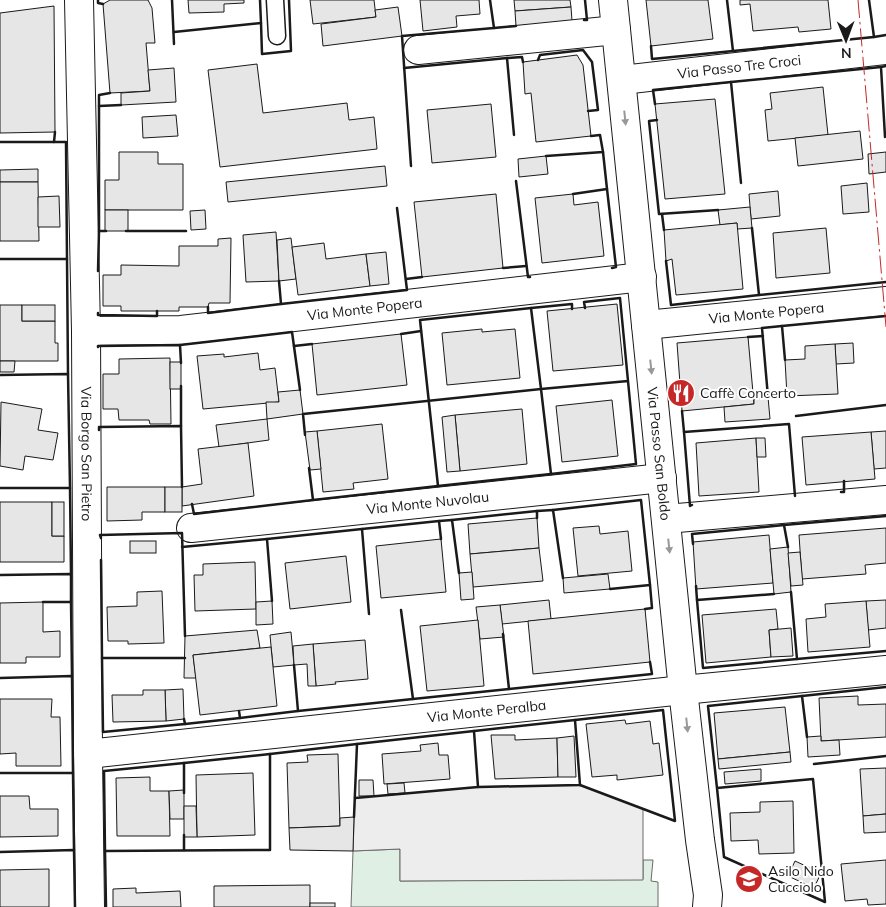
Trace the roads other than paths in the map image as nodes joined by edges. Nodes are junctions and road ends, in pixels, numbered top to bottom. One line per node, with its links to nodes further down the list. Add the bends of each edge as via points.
1 (79, 0): 12 (street, Via Borgo San Pietro)
2 (275, 0): 5 (lane)
3 (614, 0): 4 (street, Via Passo San Boldo)
4 (616, 30): 6 (street); 8 (street, Via Passo San Boldo)
5 (277, 36)
6 (418, 50)
7 (886, 50): 8 (street, Via Passo Tre Croci)
8 (622, 80): 9 (street, Via Passo San Boldo, one-way to 9)
9 (642, 277): 11 (street, Via Passo San Boldo); 12 (street, Via Monte Popera, via 181,330)
10 (886, 301): 11 (street, Via Monte Popera)
11 (646, 325): 13 (street, Via Passo San Boldo, one-way to 13)
12 (86, 331): 19 (street, Via Borgo San Pietro)
13 (662, 478): 15 (street, Via Passo San Boldo); 16 (street, Via Monte Nuvolau)
14 (886, 500): 15 (street)
15 (666, 519): 18 (street, Via Passo San Boldo, one-way to 18)
16 (192, 528)
17 (886, 670): 18 (street, Via Monte Peralba)
18 (683, 690): 19 (street, Via Monte Peralba); 21 (street, Via Passo San Boldo, one-way to 21)
19 (88, 754): 20 (street, Via Borgo San Pietro)
20 (90, 907)
21 (707, 907)

